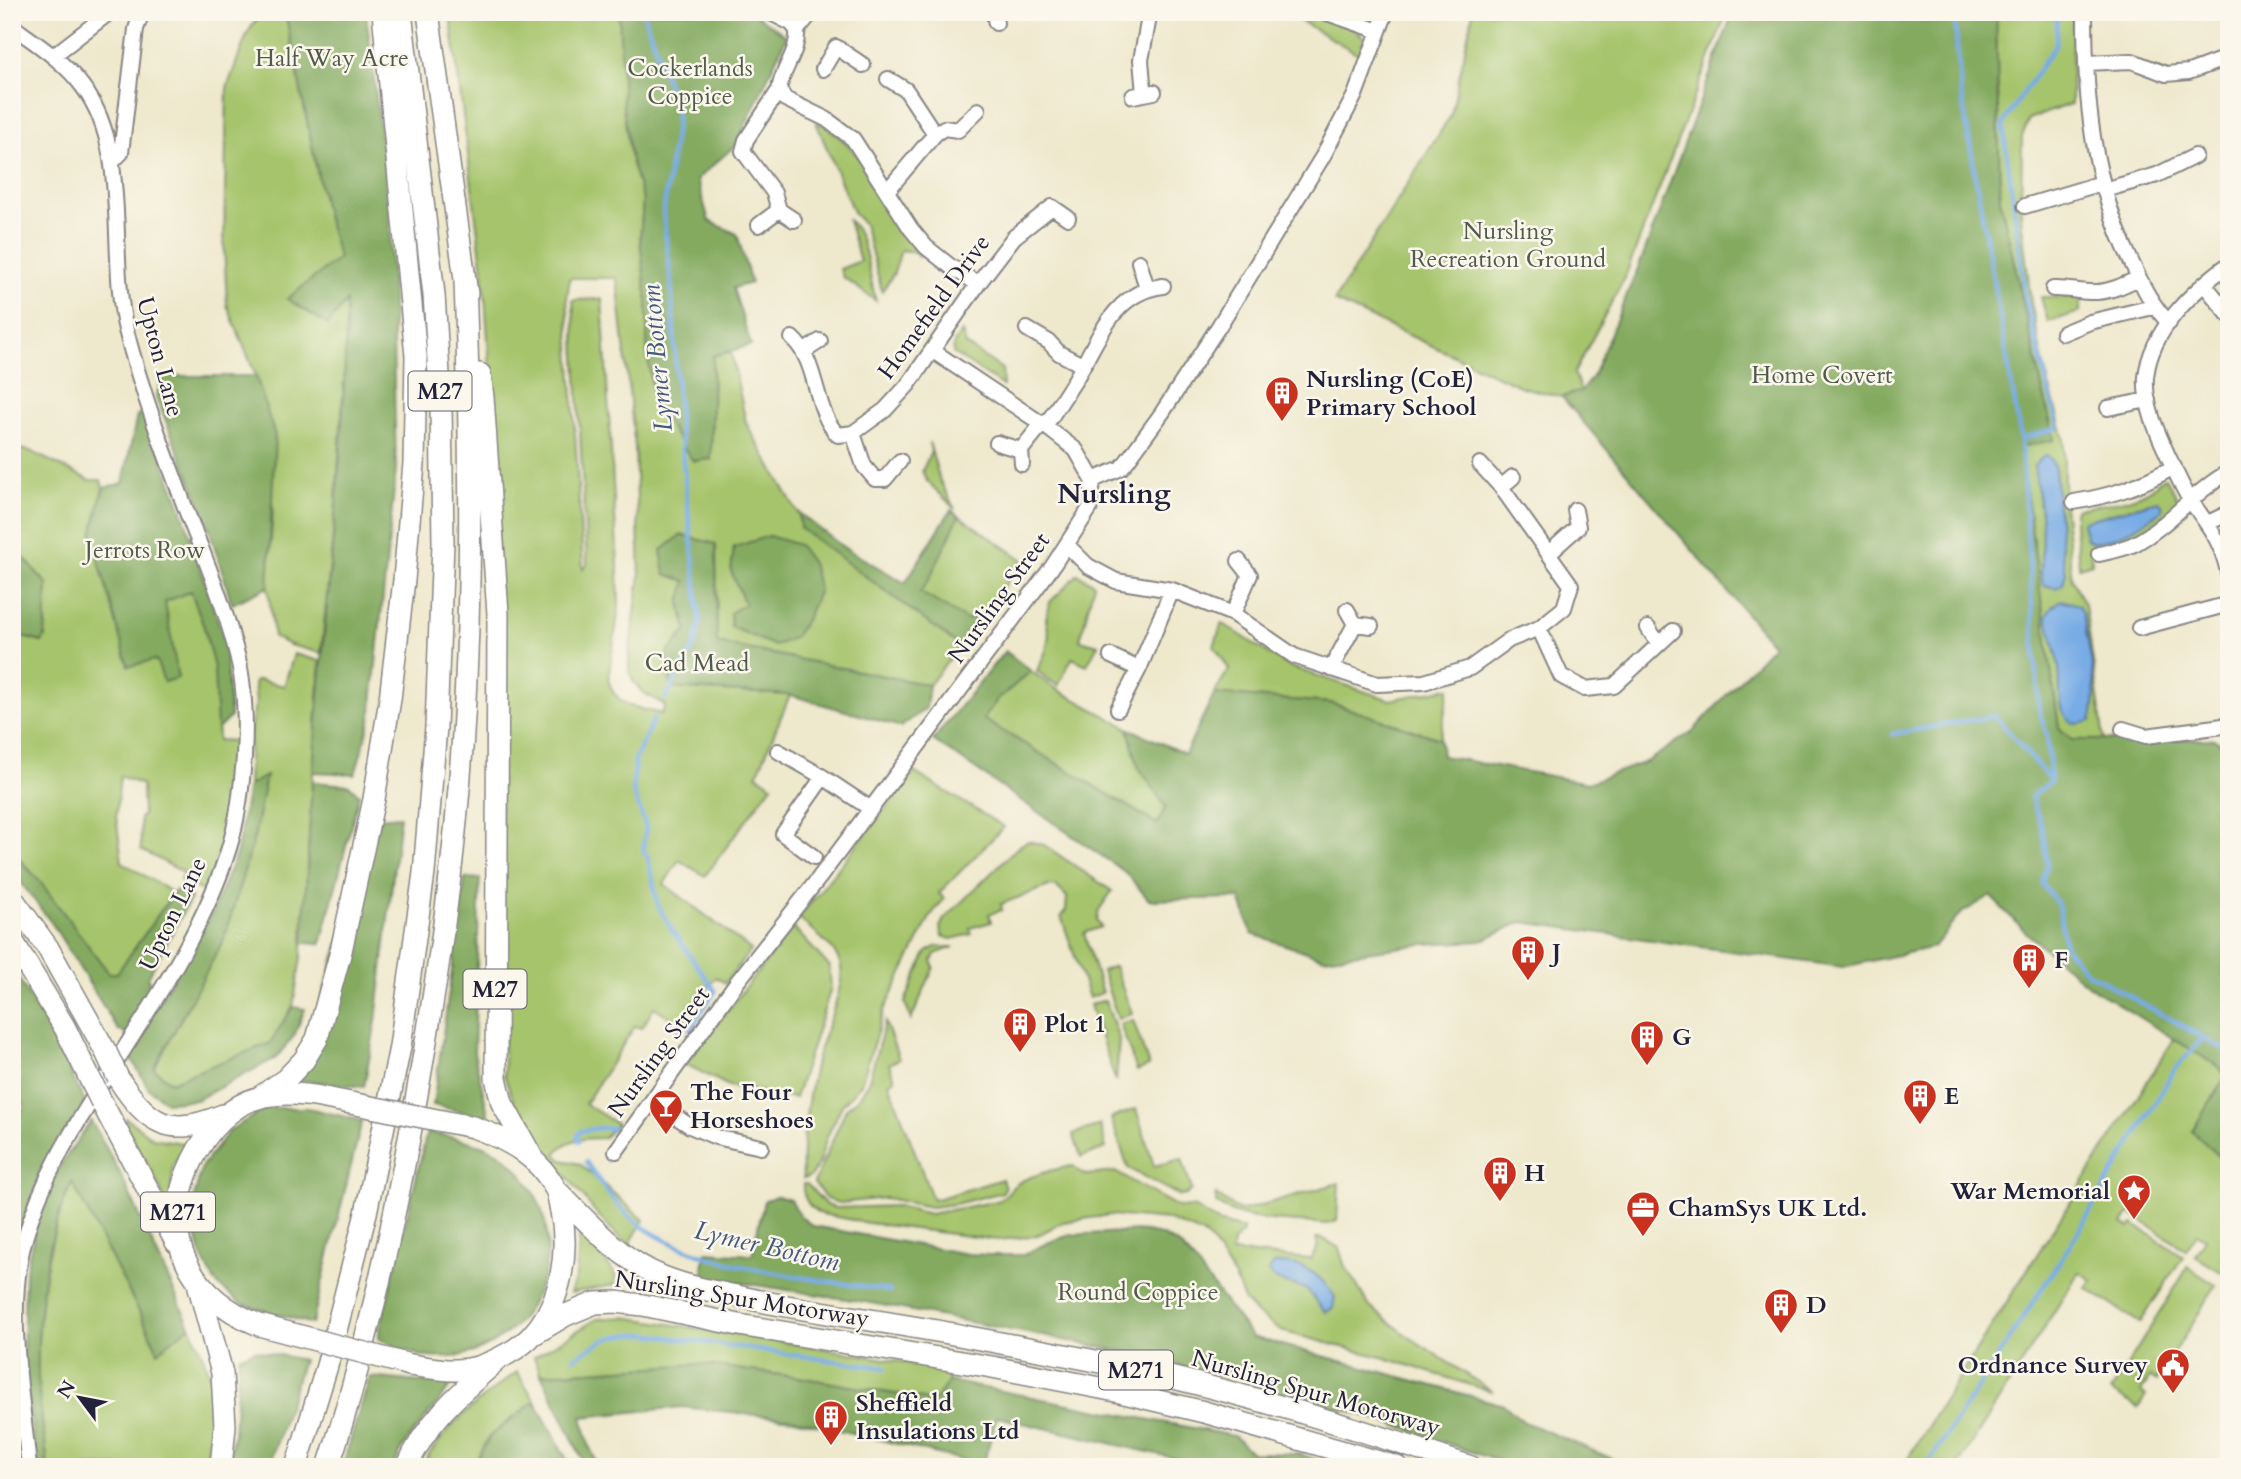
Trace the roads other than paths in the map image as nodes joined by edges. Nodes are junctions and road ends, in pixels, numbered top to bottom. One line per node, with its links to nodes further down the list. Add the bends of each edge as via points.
1 (110, 12): 15 (street)
2 (142, 12): 26 (street, via 121,153)
3 (383, 12): 96 (highway, M27, via 416,356 414,463 402,594 374,799 317,1039 286,1079)
4 (401, 12): 109 (highway, M27, via 434,295 440,406 443,543 436,727 424,873 400,1047 366,1213)
5 (428, 12): 37 (highway, M27)
6 (769, 12): 13 (street)
7 (812, 12): 13 (street)
8 (1150, 12): 22 (street, via 1141,60)
9 (1324, 12): 14 (street)
10 (1386, 12): 14 (street)
11 (2085, 12): 17 (street)
12 (12, 26): 15 (street, Upton Lane)
13 (797, 30): 21 (street, via 798,39)
14 (1379, 31): 62 (street, via 1355,95 1323,156 1219,326 1127,461)
15 (53, 57): 26 (street, Upton Lane, via 86,90)
16 (2229, 57): 17 (street, via 2189,72 2166,74 2132,61)
17 (2086, 63): 27 (street, via 2088,112)
18 (863, 65): 19 (street, via 836,47)
19 (823, 69)
20 (888, 79): 24 (street, via 906,90 922,117)
21 (779, 90): 28 (street, via 785,99 833,123 853,139); 30 (street, via 743,151 774,193)
22 (1144, 94)
23 (978, 110): 24 (street, via 958,130)
24 (940, 131): 28 (street)
25 (2195, 156): 27 (street, via 2157,175)
26 (113, 162): 107 (street, Upton Lane, via 124,320 158,437 236,650 243,694 244,753 230,846 211,898 173,969 57,1156 37,1198 16,1291)
27 (2103, 186): 29 (street); 36 (street, via 2113,222)
28 (887, 191): 38 (street, via 926,247)
29 (2025, 206)
30 (779, 210): 32 (street); 33 (street)
31 (1068, 218): 38 (street, Homefield Drive, via 1052,201 1014,237)
32 (794, 220)
33 (759, 225)
34 (1139, 262): 41 (street)
35 (2229, 264): 39 (street)
36 (2139, 278): 42 (street, via 2095,292); 43 (street)
37 (465, 282): 101 (highway, M27, via 483,397 498,614 496,1078 502,1103); 110 (highway, M27, via 467,631 460,776 446,906 390,1240)
38 (978, 284): 50 (street, Homefield Drive)
39 (2204, 284): 44 (street); 45 (street)
40 (1163, 286): 41 (street)
41 (1147, 288): 52 (street, via 1118,309)
42 (2053, 289)
43 (2153, 307): 45 (street); 47 (street)
44 (2229, 315)
45 (2169, 323): 53 (street, via 2151,357 2146,378)
46 (1027, 329): 52 (street)
47 (2063, 333)
48 (792, 338): 51 (street)
49 (820, 341): 51 (street)
50 (933, 351): 55 (street); 56 (street, Homefield Drive, via 885,410)
51 (803, 352): 56 (street, via 828,425 838,435)
52 (1082, 365): 55 (street)
53 (2148, 400): 54 (street); 60 (street)
54 (2108, 408)
55 (1043, 425): 57 (street, via 1022,457); 62 (street, via 1076,450)
56 (853, 433): 58 (street, via 864,466 875,479 884,479)
57 (997, 443)
58 (900, 461)
59 (1480, 464): 69 (street, via 1507,482)
60 (2174, 467): 63 (street); 64 (street, via 2138,487)
61 (2229, 472): 63 (street)
62 (1093, 480): 68 (street, Nursling Street, via 1090,508)
63 (2190, 500): 67 (street); 70 (street, via 2135,544)
64 (2074, 502)
65 (1575, 510): 69 (street, via 1584,528)
66 (2229, 513): 67 (street)
67 (2208, 523): 72 (street)
68 (1067, 545): 73 (street, via 1088,566 1116,581); 92 (street, Nursling Street)
69 (1549, 553): 79 (street, via 1571,585 1564,608)
70 (2099, 554)
71 (1239, 561): 76 (street, via 1256,574)
72 (2229, 576)
73 (1172, 590): 76 (street); 85 (street)
74 (2229, 604): 81 (street)
75 (1347, 610): 77 (street)
76 (1233, 614): 86 (street, via 1294,656)
77 (1355, 624): 78 (street); 86 (street)
78 (1371, 626)
79 (1539, 628): 83 (street, via 1561,676 1585,690 1614,686); 86 (street, via 1509,640 1470,668 1424,682 1377,684)
80 (1648, 628): 83 (street)
81 (2139, 628)
82 (1673, 631): 83 (street)
83 (1659, 643)
84 (1111, 656): 85 (street)
85 (1139, 669): 87 (street)
86 (1331, 669)
87 (1118, 709)
88 (2229, 722): 89 (street, via 2146,736)
89 (2123, 729)
90 (778, 751): 91 (street)
91 (823, 776): 92 (street); 93 (street, via 783,834)
92 (871, 809): 97 (street, Nursling Street)
93 (814, 857)
94 (12, 898): 98 (highway, M271, bridge, via 48,948 118,1078 143,1111 170,1126 195,1126)
95 (12, 940): 103 (highway, M271, bridge, via 65,1028)
96 (260, 1097): 98 (highway, M271); 101 (highway, M271, bridge, via 306,1094 473,1127)
97 (652, 1101): 99 (street, via 716,1137); 100 (street, Nursling Street)
98 (231, 1111): 103 (highway, M271, via 193,1158 181,1191)
99 (761, 1147)
100 (616, 1150)
101 (532, 1157): 102 (highway, M271)
102 (557, 1191): 105 (highway, M271, via 564,1261 550,1305); 113 (highway, Nursling Spur Motorway / M271, via 635,1263 695,1288 1181,1380 1337,1422)
103 (182, 1253): 104 (highway, M271)
104 (197, 1281): 106 (highway, M271, bridge, via 235,1315 259,1325 410,1365 457,1370); 108 (highway, via 222,1373 225,1426)
105 (534, 1334): 106 (highway, M271); 112 (highway, Nursling Spur Motorway / M271, via 595,1304 643,1305 1116,1391)
106 (502, 1357): 111 (highway, via 436,1418)
107 (29, 1467)
108 (221, 1467)
109 (296, 1467)
110 (328, 1467)
111 (407, 1467)
112 (1397, 1467)
113 (1471, 1467)

